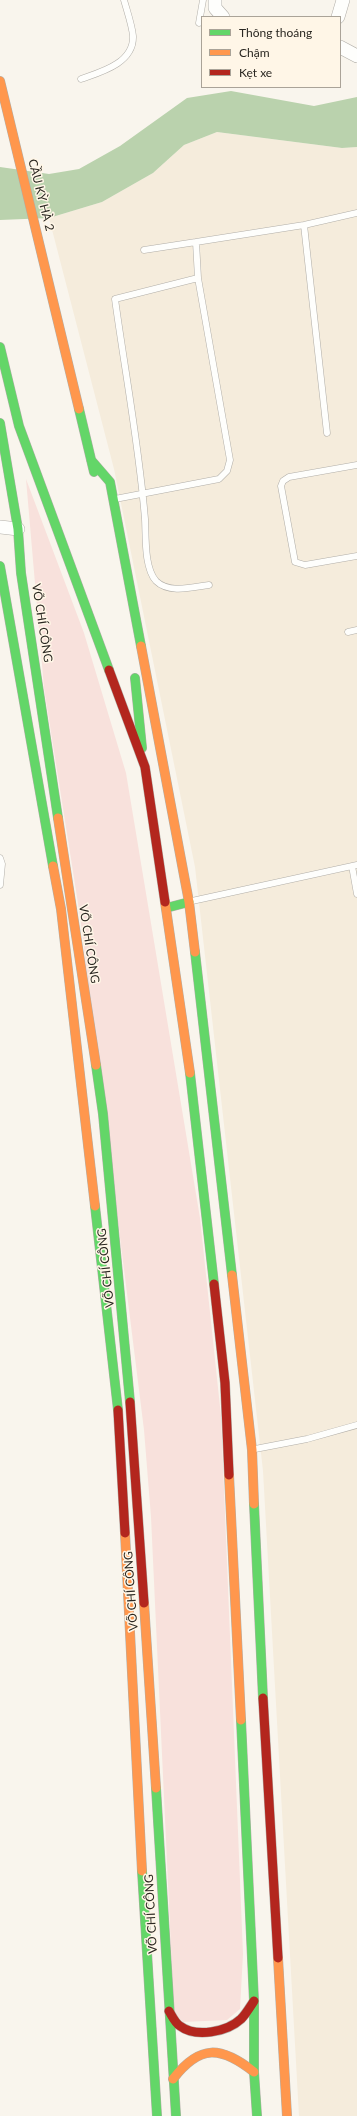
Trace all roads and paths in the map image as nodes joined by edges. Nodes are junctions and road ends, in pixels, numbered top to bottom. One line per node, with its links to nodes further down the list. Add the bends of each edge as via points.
1 (124, 0): 10 (lane, via 133,37 130,49 113,68)
2 (203, 0): 7 (lane)
3 (215, 0): 5 (street, via 215,8)
4 (343, 0): 6 (street)
5 (221, 16)
6 (338, 16)
7 (199, 23)
8 (341, 47): 9 (street)
9 (357, 56)
10 (82, 79)
11 (0, 81): 20 (main road, CẦU KỲ HÀ 2)
12 (357, 213): 13 (lane)
13 (304, 224): 14 (lane); 19 (lane)
14 (196, 242): 15 (lane); 16 (lane)
15 (144, 250)
16 (198, 278): 23 (lane, via 115,299); 23 (lane, via 230,460 227,471 219,479)
17 (0, 347): 33 (main road, via 19,426)
18 (0, 424): 26 (main road, VÕ CHÍ CÔNG)
19 (327, 433)
20 (92, 460): 22 (main road); 24 (main road, via 110,482)
21 (357, 465): 27 (lane, via 289,477 281,486 295,562 305,565)
22 (96, 483)
23 (143, 493): 24 (lane); 29 (lane, via 148,561 156,580 171,588)
24 (114, 499): 38 (main road)
25 (0, 528): 26 (street)
26 (18, 529): 43 (main road, VÕ CHÍ CÔNG, via 21,573 103,1114 133,1428)
27 (357, 556)
28 (0, 566): 46 (main road, VÕ CHÍ CÔNG, via 61,909 120,1430 148,1990)
29 (209, 586)
30 (357, 630): 31 (lane)
31 (348, 632)
32 (134, 671): 33 (main road)
33 (145, 767): 39 (main road)
34 (0, 858): 36 (lane)
35 (354, 866): 37 (lane); 38 (lane)
36 (0, 885)
37 (357, 894)
38 (189, 902): 39 (main road); 41 (main road)
39 (166, 908): 42 (main road, via 190,1070 225,1383)
40 (357, 1425): 41 (lane, via 307,1439)
41 (252, 1450): 49 (main road, via 257,1589)
42 (254, 2001): 43 (main road, via 241,2019 232,2026 205,2032 189,2032 178,2026); 44 (main road)
43 (169, 2011): 45 (main road, VÕ CHÍ CÔNG)
44 (254, 2072): 45 (main road, via 234,2057 213,2050 200,2053 188,2061); 48 (main road)
45 (173, 2078): 47 (main road, VÕ CHÍ CÔNG)
46 (157, 2116)
47 (176, 2116)
48 (257, 2116)
49 (287, 2116)

